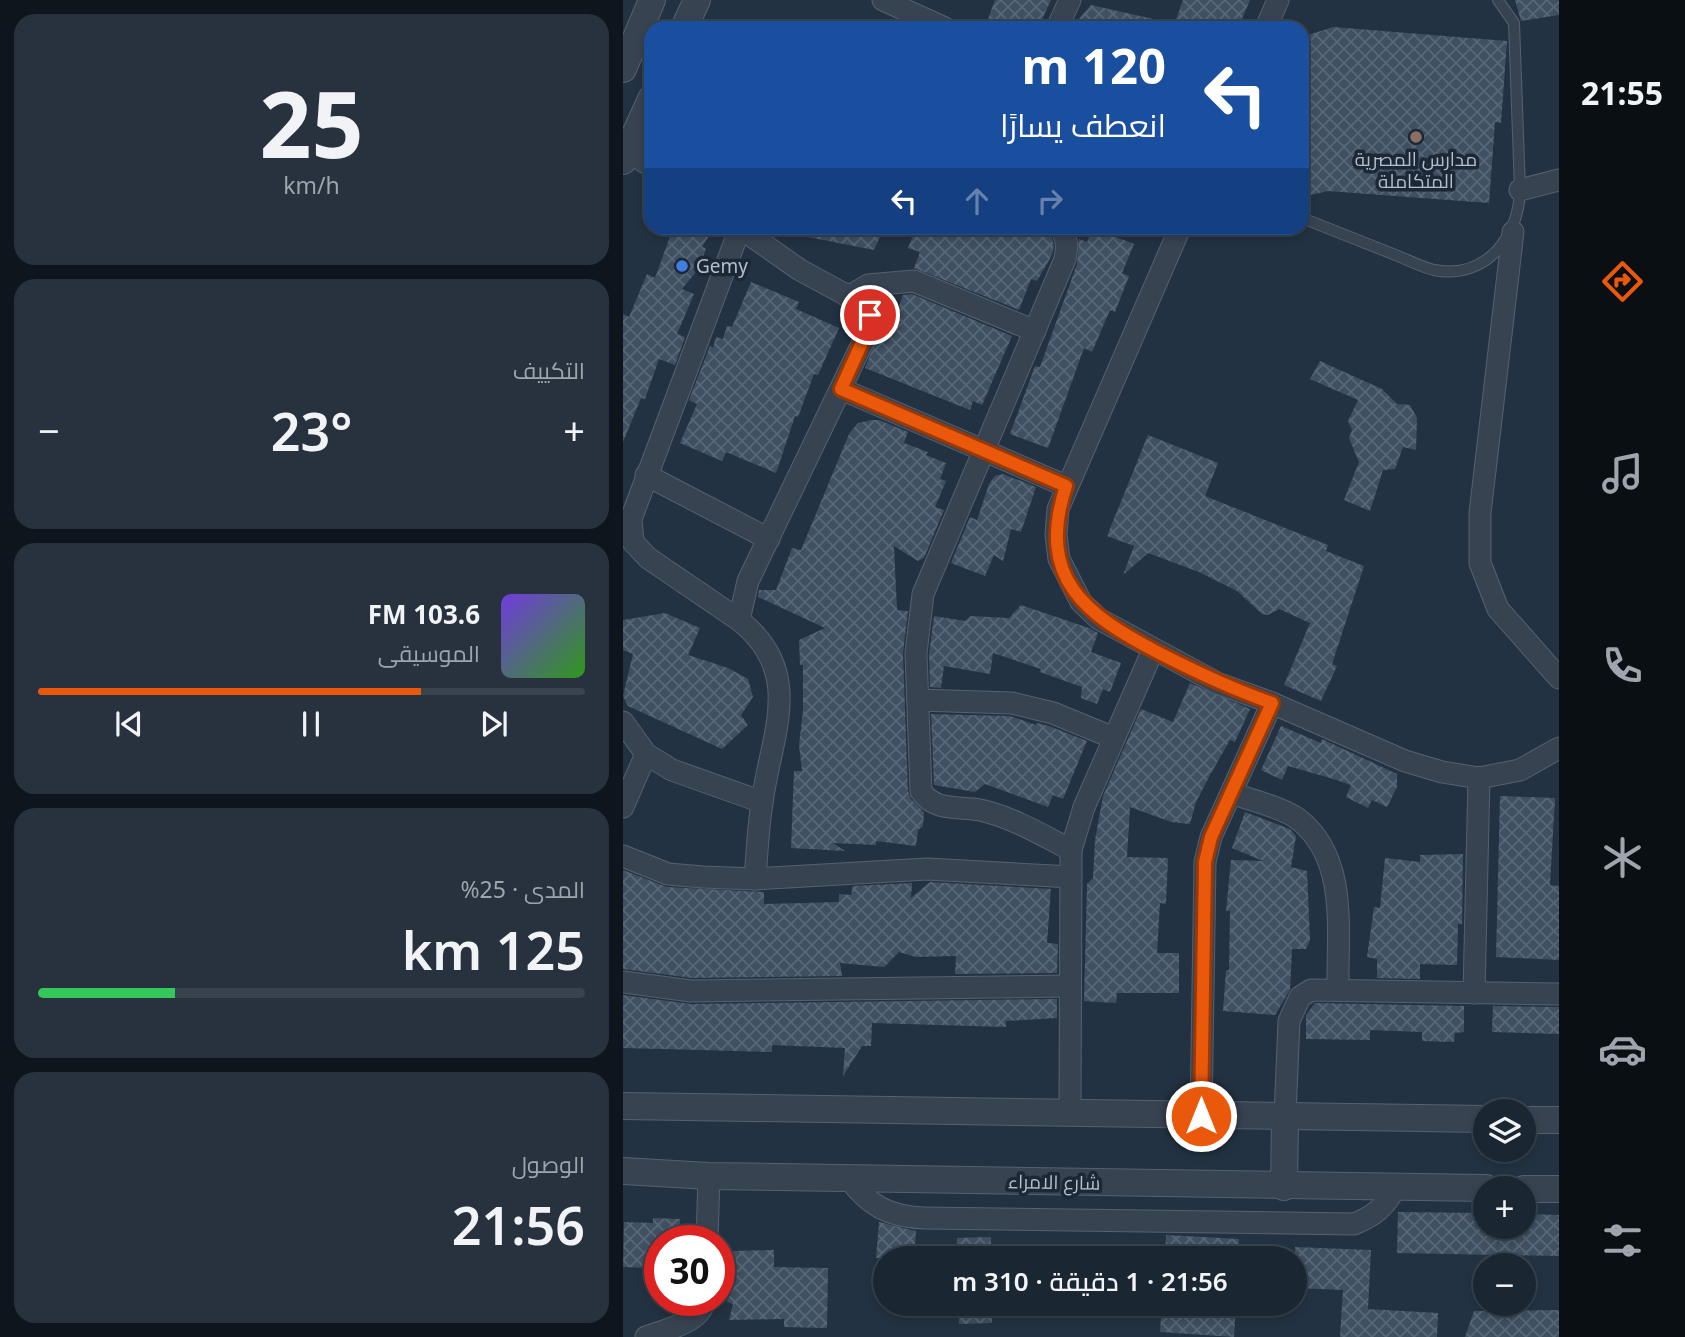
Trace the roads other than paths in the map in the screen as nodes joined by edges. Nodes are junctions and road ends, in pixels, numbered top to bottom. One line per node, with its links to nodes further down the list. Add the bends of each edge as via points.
1 (652, 0): 11 (street)
2 (697, 0): 7 (street)
3 (883, 0): 8 (street)
4 (1070, 0): 9 (street)
5 (1278, 0): 10 (street)
6 (1497, 0): 16 (lane, via 1514,23)
7 (687, 21)
8 (930, 21)
9 (1060, 21)
10 (1269, 21)
11 (623, 69)
12 (644, 114): 13 (street)
13 (625, 156): 14 (street)
14 (644, 163)
15 (1559, 180): 16 (street)
16 (1520, 190): 18 (lane)
17 (1309, 221): 18 (lane, via 1435,270 1466,269 1493,256)
18 (1513, 232): 32 (street, via 1480,513 1481,563 1498,609)
19 (737, 235): 27 (street)
20 (750, 235): 23 (street)
21 (1064, 235): 24 (street, via 1065,259)
22 (1176, 235): 28 (street)
23 (848, 297): 24 (street, via 868,285 914,281); 25 (street, via 862,303 870,315)
24 (1035, 331): 26 (street)
25 (841, 389): 26 (street); 29 (street)
26 (983, 450): 28 (street); 33 (street, via 920,606)
27 (646, 475): 29 (street); 30 (street, via 631,519 633,542 648,558)
28 (1066, 486): 31 (street, via 1056,534 1068,582 1099,619)
29 (769, 539): 30 (street, via 748,581)
30 (739, 620): 41 (street, via 765,643 779,693 779,719)
31 (1153, 650): 34 (street, via 1217,683); 36 (street)
32 (1559, 678)
33 (918, 700): 36 (street, via 1012,703 1053,713); 43 (street, via 921,791 927,800 1013,821)
34 (1272, 703): 39 (street, via 1405,761); 40 (street)
35 (623, 722): 38 (street)
36 (1114, 738): 43 (street, via 1075,828)
37 (1559, 748): 39 (street, via 1520,770)
38 (646, 754): 41 (street, via 672,770); 42 (street)
39 (1479, 778): 50 (street)
40 (1232, 793): 49 (street, via 1297,818 1329,861 1337,886); 54 (street, via 1211,837 1205,862)
41 (762, 802): 46 (street)
42 (623, 807)
43 (1071, 850): 45 (street)
44 (623, 856): 46 (street, via 668,874)
45 (1071, 877): 46 (street, via 927,869); 48 (street)
46 (755, 878)
47 (623, 982): 48 (street, via 691,991)
48 (1069, 986): 53 (street)
49 (1338, 988): 50 (street); 55 (street, via 1311,990 1292,1008)
50 (1474, 993): 51 (street)
51 (1559, 994)
52 (623, 1106): 53 (street)
53 (1070, 1114): 54 (street)
54 (1201, 1116): 55 (street)
55 (1285, 1116): 56 (street); 62 (street)
56 (1473, 1119)
57 (1536, 1120): 58 (street)
58 (1559, 1121)
59 (623, 1171): 60 (street, شارع الامراء)
60 (709, 1176): 61 (street, شارع الامراء); 67 (street)
61 (848, 1177): 62 (street, شارع الامراء); 63 (street, via 878,1209 900,1218 1354,1224 1372,1217)
62 (1284, 1187): 63 (street, شارع الامراء)
63 (1395, 1188): 64 (street, شارع الامراء)
64 (1473, 1188)
65 (1536, 1189): 66 (street)
66 (1559, 1189)
67 (707, 1225)
68 (697, 1316): 69 (street)
69 (646, 1337)

